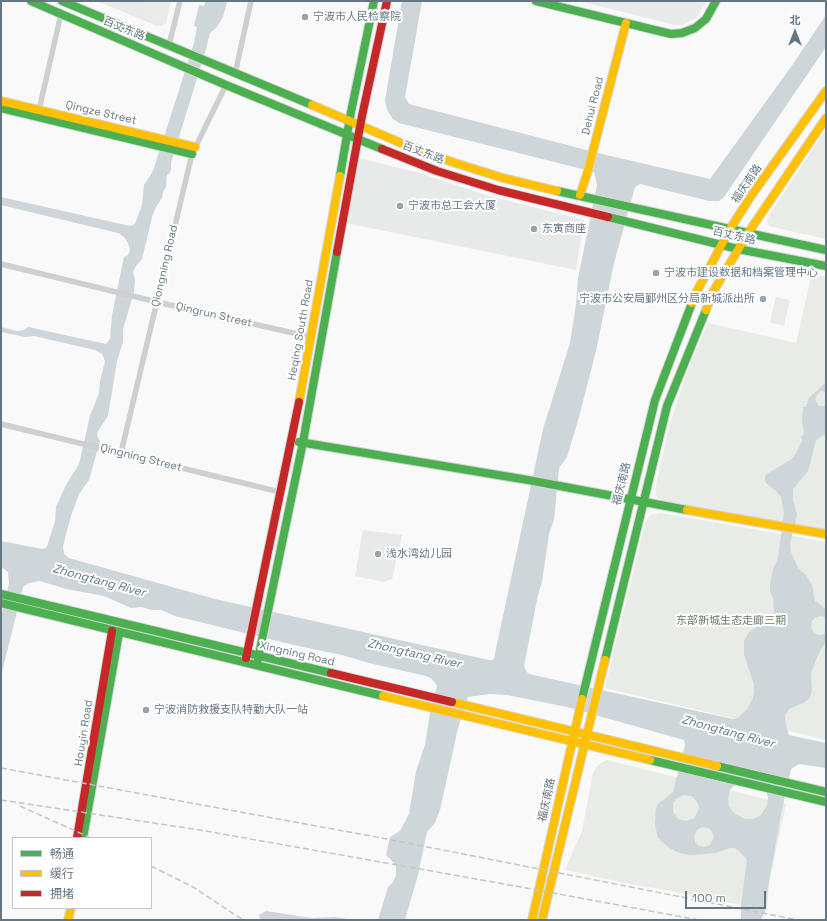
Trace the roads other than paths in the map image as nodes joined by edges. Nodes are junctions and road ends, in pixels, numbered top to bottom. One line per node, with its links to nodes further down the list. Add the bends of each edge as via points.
1 (31, 1): 9 (main road, 百丈东路)
2 (62, 1): 11 (main road, 百丈东路)
3 (180, 1): 11 (street)
4 (252, 1): 12 (street)
5 (374, 1): 19 (main road, Heqing South Road)
6 (387, 1): 20 (main road, Heqing South Road)
7 (536, 1): 10 (main road)
8 (716, 1): 10 (main road, via 706,19 695,28 682,33 671,34)
9 (61, 14): 13 (main road, 百丈东路); 17 (street)
10 (626, 23): 24 (main road, Dehui Road)
11 (169, 44): 12 (main road, 百丈东路)
12 (235, 74): 19 (main road, 百丈东路)
13 (226, 85): 21 (main road, 百丈东路); 23 (street, Qiongning Road)
14 (826, 91): 25 (main road, 福庆南路)
15 (1, 101): 17 (main road, Qingze Street)
16 (1, 108): 23 (main road, Qingze Street)
17 (39, 110): 23 (main road, Qingze Street)
18 (826, 118): 26 (main road, 福庆南路)
19 (350, 121): 20 (main road, 百丈东路); 21 (main road, Heqing South Road)
20 (360, 125): 22 (main road, Heqing South Road); 24 (main road, 百丈东路, via 401,143 477,170)
21 (347, 135): 22 (main road, 百丈东路); 33 (main road, Heqing South Road)
22 (358, 139): 27 (main road, 百丈东路, via 467,181); 36 (main road, Heqing South Road)
23 (194, 150): 32 (street, Qiongning Road)
24 (580, 195): 25 (main road, 百丈东路)
25 (730, 229): 26 (main road, 百丈东路); 27 (main road, 福庆南路)
26 (748, 233): 28 (main road, 福庆南路); 29 (main road, 百丈东路)
27 (722, 245): 28 (main road, 百丈东路); 39 (main road, 福庆南路, via 697,292 654,400)
28 (738, 249): 31 (main road, 百丈东路); 40 (main road, 福庆南路, via 713,292 668,406)
29 (826, 250)
30 (1, 264): 32 (street, Qingrun Street)
31 (826, 266)
32 (157, 302): 33 (street, Qingrun Street); 37 (street, Qiongning Road)
33 (311, 337): 35 (main road, Heqing South Road)
34 (1, 424): 37 (street, Qingning Street)
35 (292, 440): 36 (main road); 38 (main road, Heqing South Road)
36 (303, 442): 39 (main road); 46 (main road, Heqing South Road)
37 (121, 453): 38 (street, Qingning Street)
38 (280, 492): 45 (main road, Heqing South Road)
39 (629, 500): 40 (main road); 49 (main road, 福庆南路)
40 (644, 502): 41 (main road); 50 (main road, 福庆南路)
41 (826, 534)
42 (1, 594): 45 (main road, Xingning Road)
43 (1, 603): 44 (main road)
44 (115, 632): 47 (main road); 55 (main road, Houyin Road); 56 (main road, Houyin Road)
45 (247, 653): 46 (main road, Xingning Road); 47 (main road, Heqing South Road)
46 (258, 656): 48 (main road); 49 (main road, Xingning Road)
47 (244, 662): 48 (main road)
48 (256, 665): 51 (main road)
49 (574, 731): 50 (main road, Xingning Road); 51 (main road, 福庆南路)
50 (588, 734): 52 (main road, 福庆南路); 53 (main road, Xingning Road)
51 (571, 742): 52 (main road); 61 (main road, 福庆南路)
52 (586, 745): 54 (main road); 62 (main road, 福庆南路)
53 (826, 792)
54 (826, 802)
55 (77, 837)
56 (83, 837)
57 (66, 909): 59 (main road)
58 (71, 909): 60 (main road)
59 (64, 920)
60 (68, 920)
61 (532, 920)
62 (542, 920)

